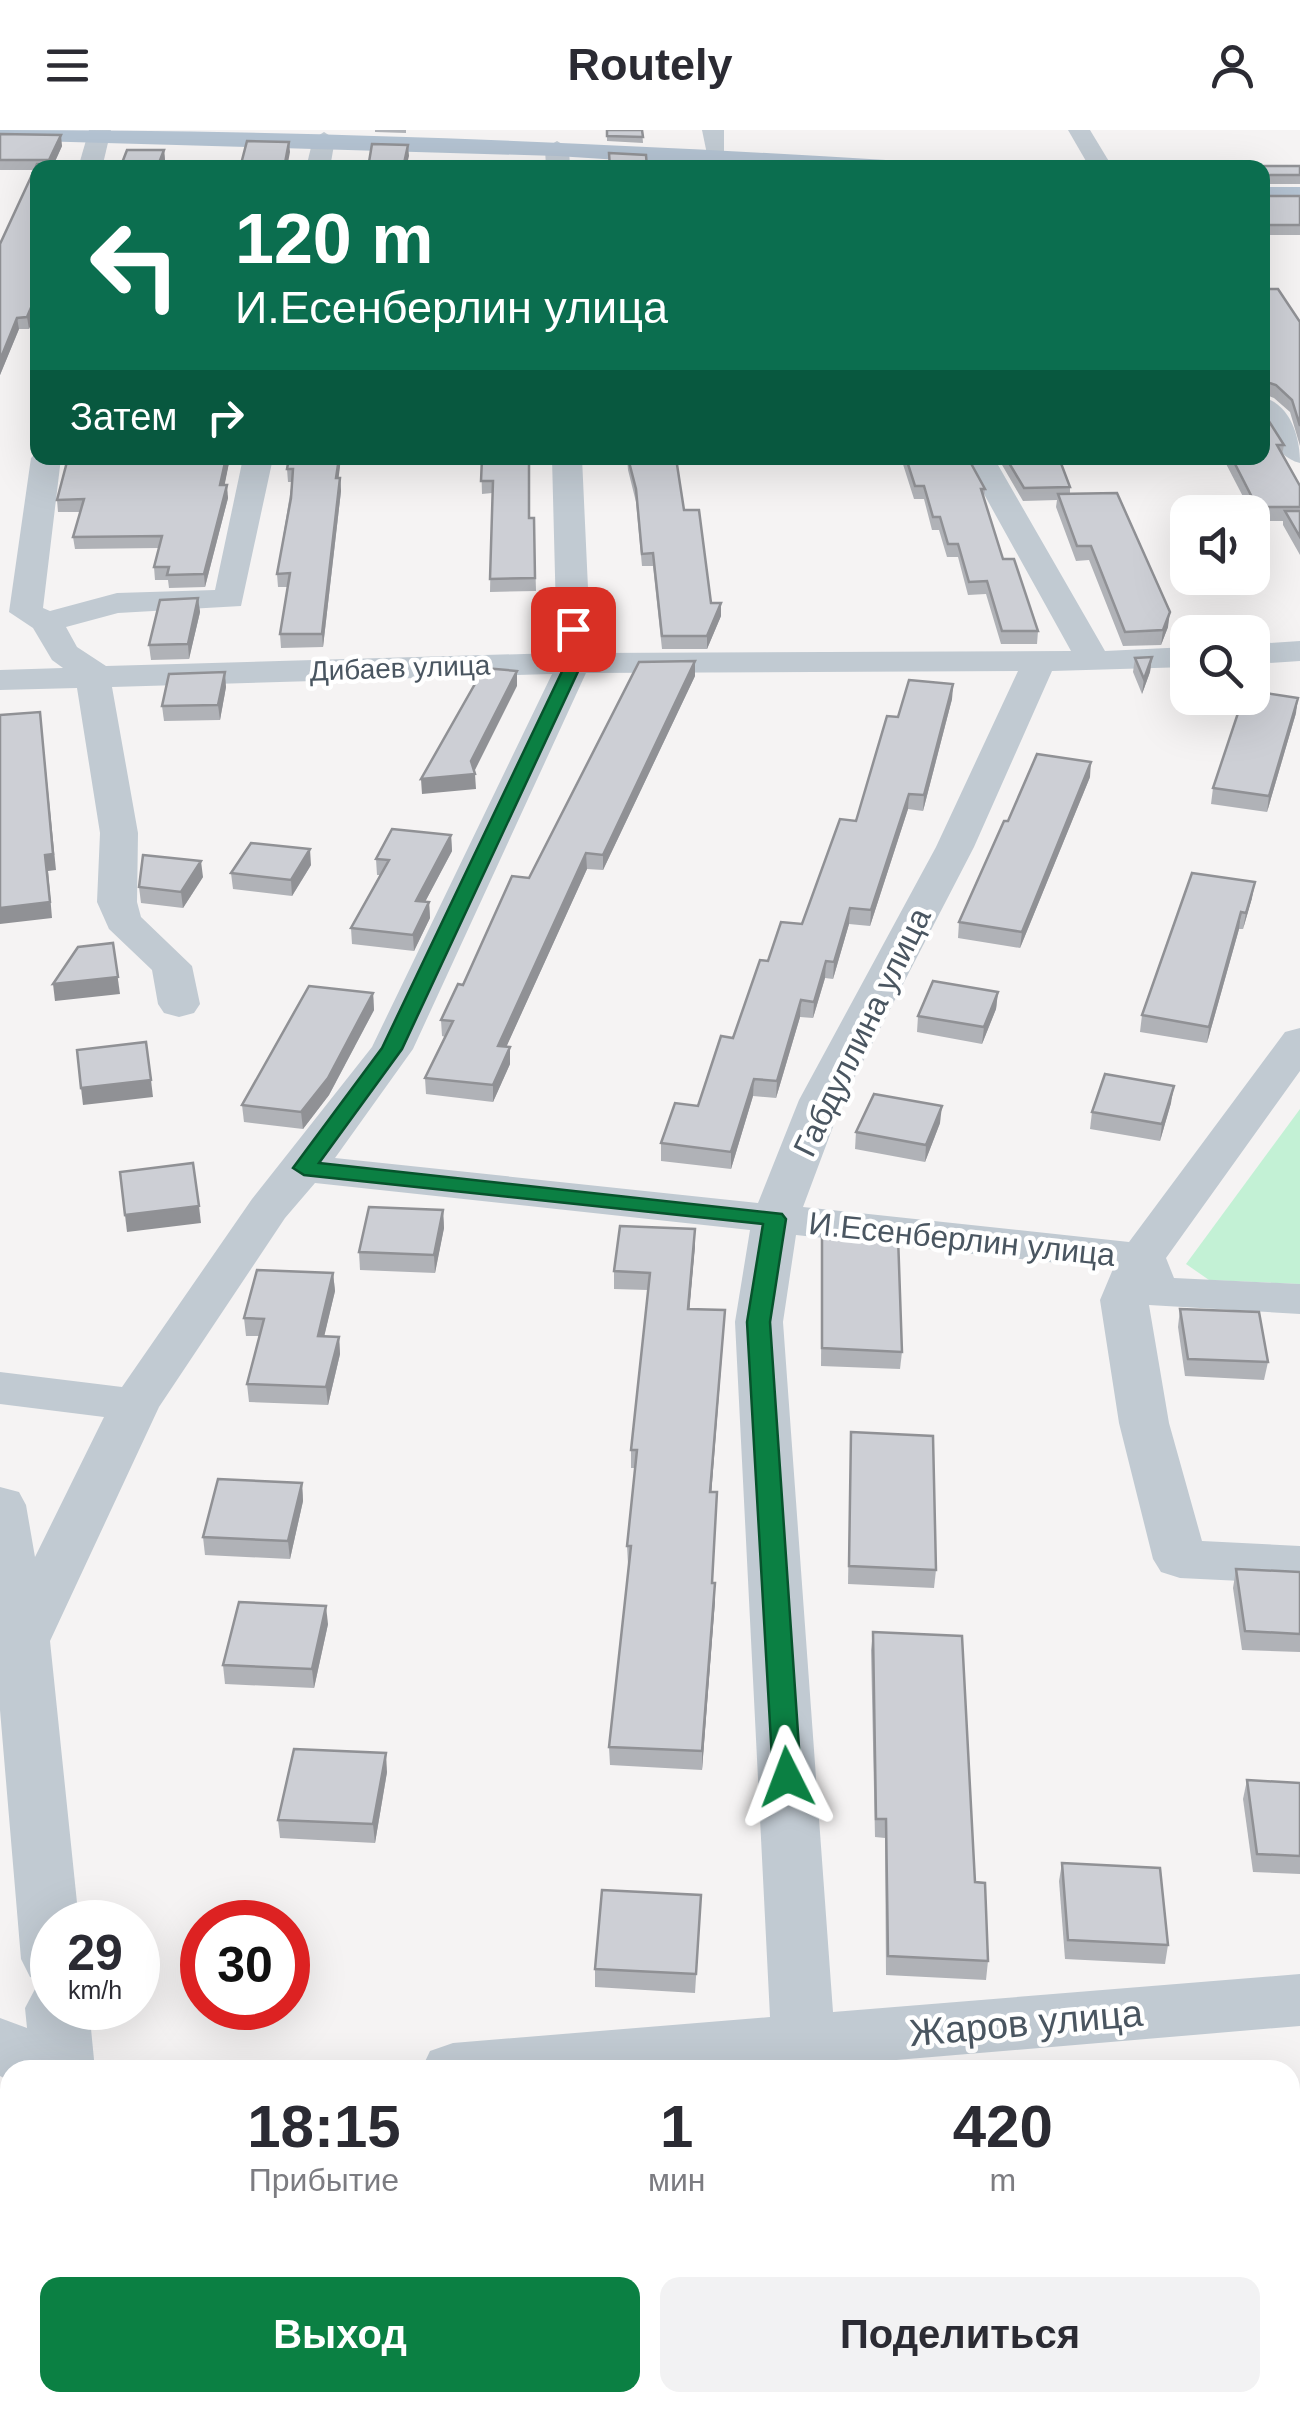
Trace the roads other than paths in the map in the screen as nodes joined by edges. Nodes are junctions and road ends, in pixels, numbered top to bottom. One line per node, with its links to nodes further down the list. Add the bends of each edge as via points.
1 (1079, 130): 11 (street)
2 (0, 132): 3 (main road)
3 (98, 132): 5 (main road); 8 (street)
4 (435, 137): 5 (main road); 7 (main road)
5 (324, 139): 9 (street)
6 (714, 142): 7 (main road); 10 (main road)
7 (558, 158)
8 (92, 160)
9 (320, 160)
10 (795, 160)
11 (1097, 160)
12 (1270, 195): 13 (main road)
13 (1300, 196)
14 (1270, 415): 15 (street)
15 (1300, 454)
16 (45, 465): 20 (street, via 26,612)
17 (257, 465): 20 (street, via 229,598 117,602)
18 (567, 465): 26 (street)
19 (983, 465): 25 (street)
20 (46, 622): 27 (street, via 64,653)
21 (1300, 651): 22 (street)
22 (1270, 653)
23 (1170, 658): 25 (street)
24 (1040, 661): 25 (street); 26 (street, Дибаев улица); 32 (street, Габдуллина улица, via 955,847 821,1100)
25 (1094, 662)
26 (574, 663): 27 (street, Дибаев улица); 31 (street, via 392,1049)
27 (97, 676): 28 (street, Дибаев улица); 29 (street, via 94,694 119,834 116,902 122,921 172,966)
28 (0, 680)
29 (179, 1004)
30 (1300, 1041): 33 (street)
31 (304, 1168): 32 (street, И.Есенберлин улица); 36 (street, via 268,1209)
32 (774, 1219): 33 (street, И.Есенберлин улица); 44 (street, Габдуллина улица, via 759,1322)
33 (1142, 1258): 34 (street, И.Есенберлин улица, via 1156,1292); 38 (street, И.Есенберлин улица, via 1124,1300 1144,1423 1180,1559)
34 (1300, 1299)
35 (0, 1388): 36 (street)
36 (135, 1405): 39 (street)
37 (0, 1505): 39 (street)
38 (1300, 1565)
39 (22, 1641): 40 (street)
40 (46, 1900)
41 (1300, 2000): 44 (street, Жаров улица)
42 (59, 2030): 46 (street)
43 (0, 2045): 45 (street)
44 (804, 2056): 47 (street, Жаров улица)
45 (30, 2060)
46 (62, 2060)
47 (704, 2060)

